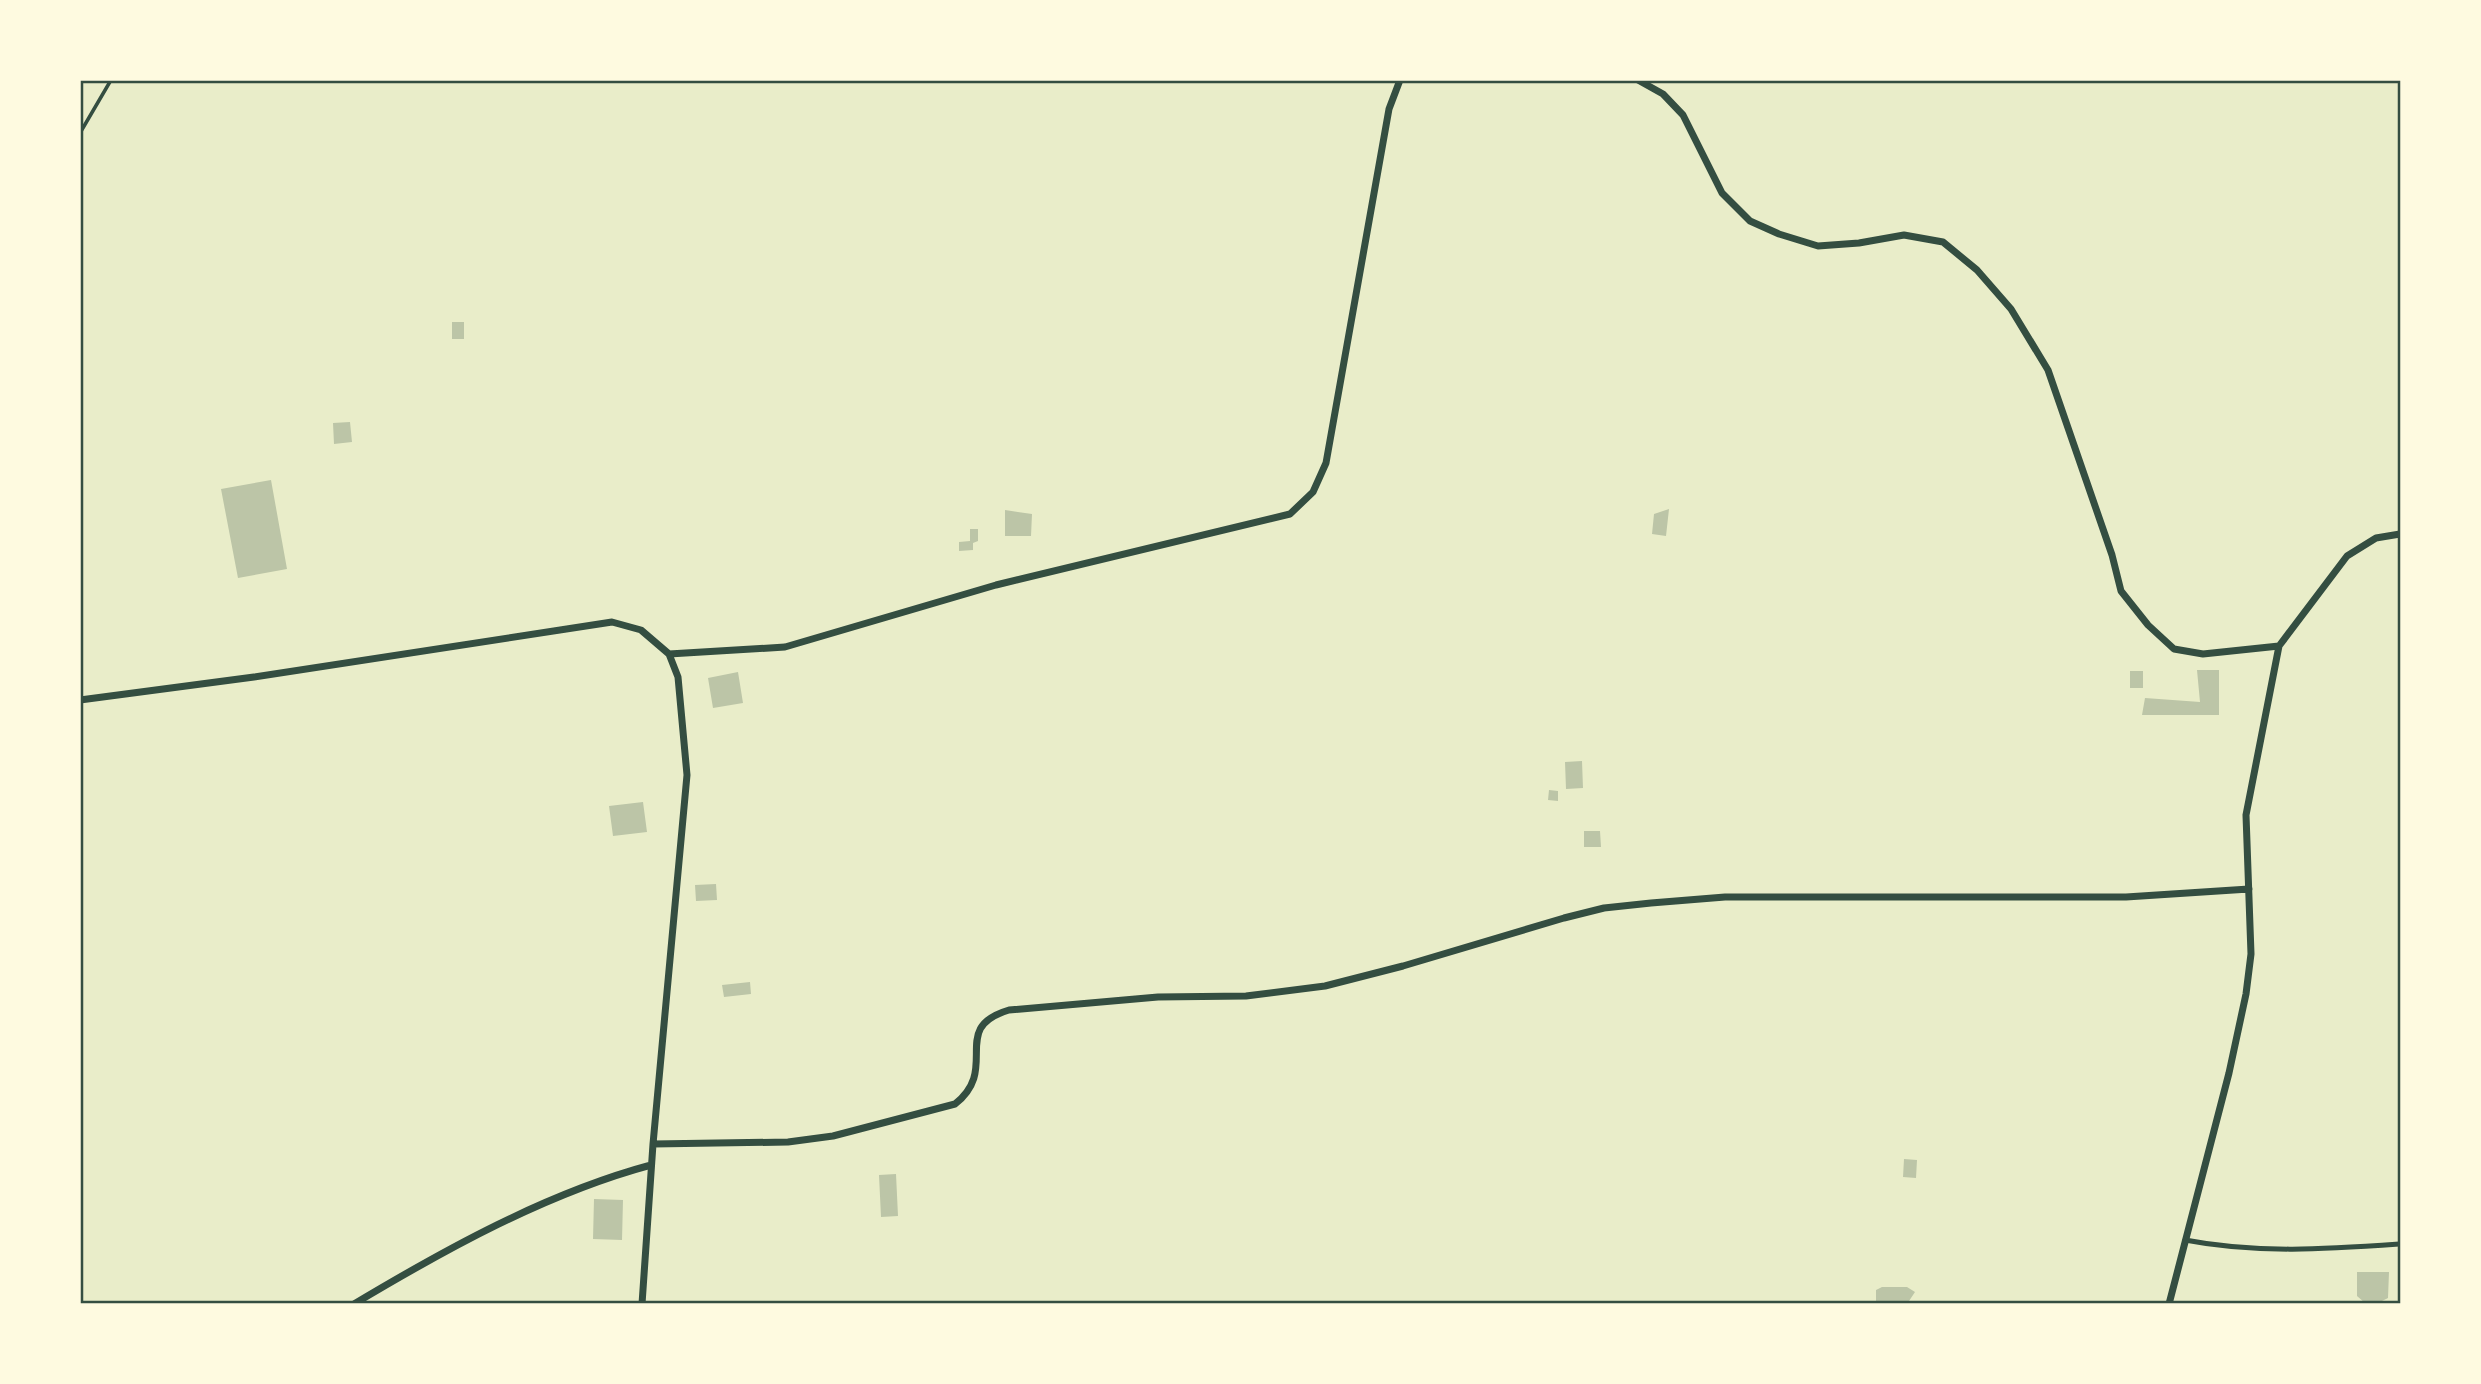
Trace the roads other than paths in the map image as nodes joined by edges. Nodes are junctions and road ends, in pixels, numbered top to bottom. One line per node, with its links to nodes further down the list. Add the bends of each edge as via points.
1 (1400, 80): 5 (street, via 1389,109 1326,463 1313,492 1290,514 996,585 785,648)
2 (1638, 80): 4 (street, via 1662,93 1683,115 1722,192 1750,221 1818,246 1904,235 1943,242 1977,270 2011,309 2049,370 2121,591 2148,625 2174,649 2203,654)
3 (2400, 534): 4 (street, via 2376,538 2347,556)
4 (2278, 646): 7 (street, via 2246,815)
5 (669, 654): 6 (street, via 641,630 612,622); 8 (street, via 678,677 687,775)
6 (80, 700)
7 (2249, 889): 8 (street, via 2126,897 1726,897 1604,908 1325,986 1246,996 1158,997 1009,1010 991,1015 981,1025 976,1037 975,1080 955,1104 855,1131 789,1142); 10 (street, via 2251,954 2246,994)
8 (653, 1144): 9 (street)
9 (651, 1165): 12 (street, via 481,1233); 13 (street)
10 (2185, 1240): 11 (lane, via 2251,1250); 14 (street)
11 (2400, 1244)
12 (354, 1304)
13 (642, 1304)
14 (2169, 1304)

